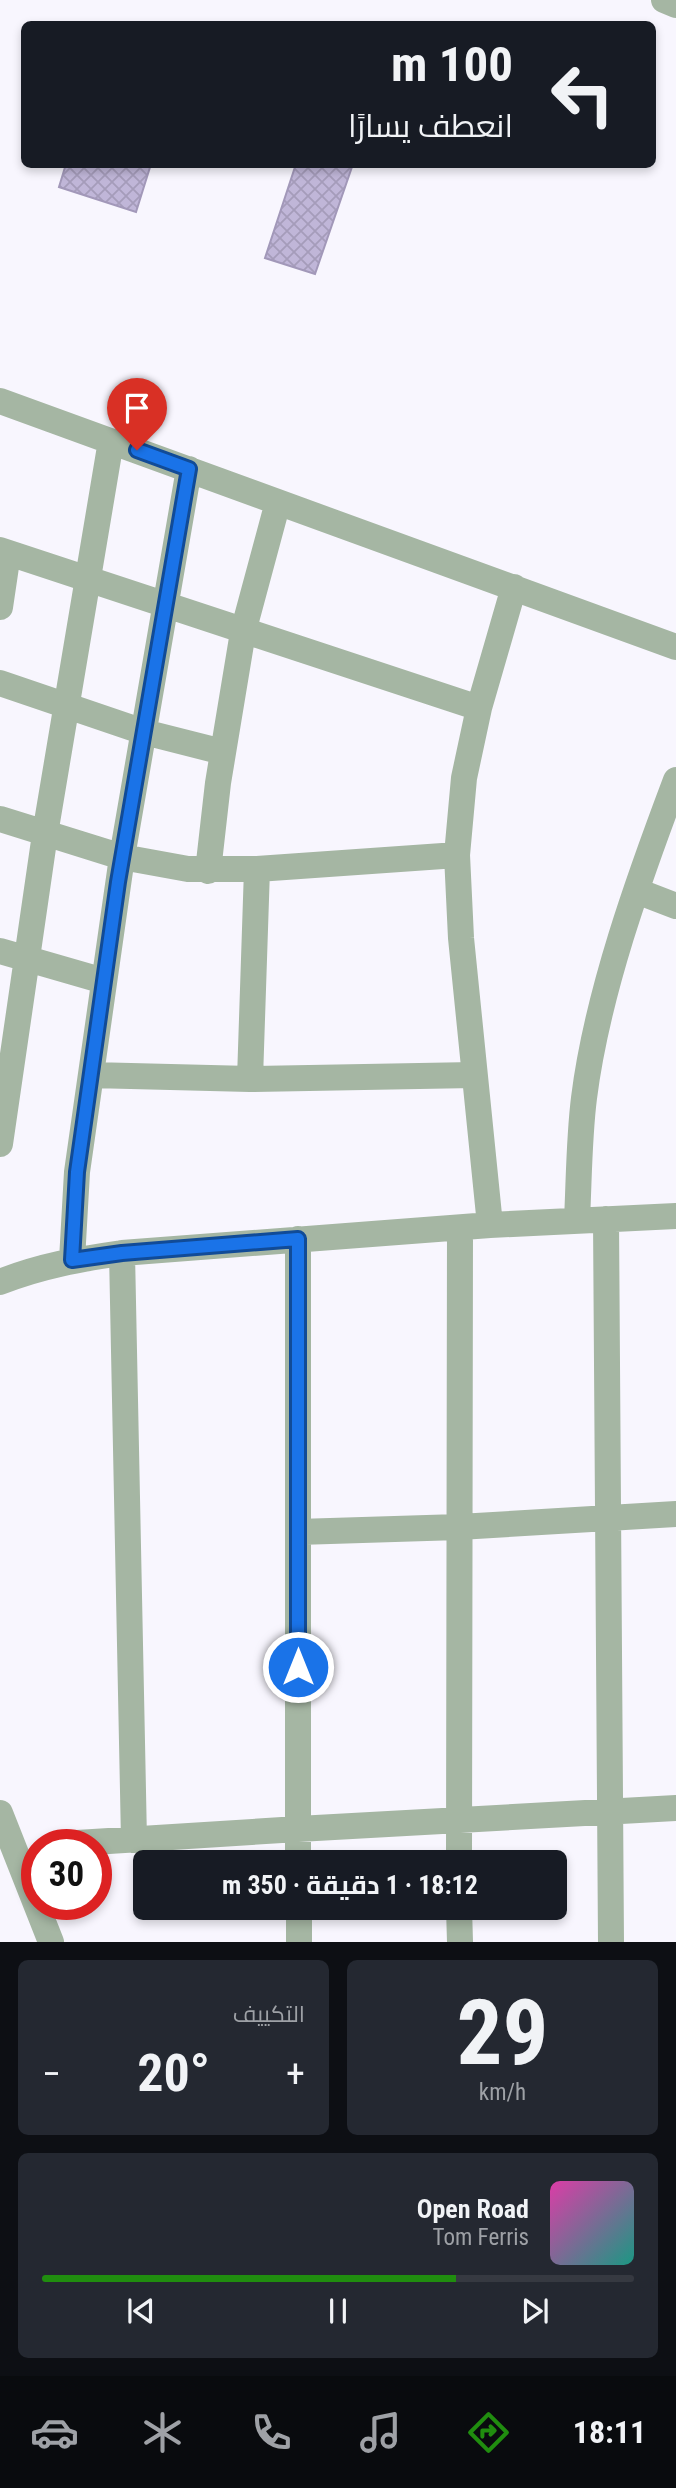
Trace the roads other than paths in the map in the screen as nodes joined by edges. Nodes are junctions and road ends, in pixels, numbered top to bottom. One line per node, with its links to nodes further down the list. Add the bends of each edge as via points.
1 (664, 0): 2 (street)
2 (676, 5)
3 (0, 401): 4 (street)
4 (111, 441): 5 (street); 8 (street)
5 (189, 469): 6 (street); 10 (street)
6 (278, 502): 9 (street); 12 (street)
7 (4, 551): 8 (street); 11 (street)
8 (87, 580): 10 (street); 15 (street)
9 (514, 587): 13 (street); 16 (street)
10 (165, 606): 12 (street); 17 (street)
11 (0, 607)
12 (243, 632): 16 (street); 18 (street)
13 (676, 647)
14 (0, 683): 15 (street)
15 (66, 706): 17 (street); 21 (street)
16 (479, 708): 22 (street, via 464,778)
17 (144, 732): 18 (street); 23 (street)
18 (223, 752): 25 (street)
19 (676, 780): 26 (street)
20 (0, 819): 21 (street)
21 (45, 834): 23 (street); 29 (street)
22 (457, 855): 24 (street); 33 (street)
23 (122, 858): 25 (street); 30 (street)
24 (257, 869): 25 (street); 34 (street)
25 (208, 871)
26 (637, 891): 27 (street); 38 (street, via 593,1045 584,1097)
27 (676, 906)
28 (0, 951): 29 (street)
29 (27, 959): 30 (street); 31 (street)
30 (104, 981): 32 (street)
31 (5, 1069): 35 (street)
32 (91, 1075): 34 (street); 43 (street, via 77,1172)
33 (474, 1075): 34 (street); 39 (street)
34 (250, 1079)
35 (0, 1144)
36 (676, 1216): 37 (street)
37 (606, 1219): 38 (street); 46 (street)
38 (577, 1220): 39 (street)
39 (490, 1225): 40 (street)
40 (460, 1228): 41 (street); 47 (street)
41 (298, 1239): 42 (street); 48 (street)
42 (122, 1253): 43 (street); 54 (street)
43 (72, 1260): 44 (street)
44 (0, 1282)
45 (676, 1514): 46 (street)
46 (609, 1518): 47 (street); 50 (street)
47 (459, 1527): 48 (street); 52 (street)
48 (298, 1532): 53 (street)
49 (676, 1808): 50 (street)
50 (611, 1812): 52 (street); 64 (street)
51 (0, 1813): 56 (street)
52 (458, 1820): 53 (street); 58 (street)
53 (298, 1829): 54 (street); 57 (street)
54 (134, 1840): 55 (street)
55 (112, 1841)
56 (17, 1849): 61 (street)
57 (298, 1850)
58 (459, 1850)
59 (299, 1920): 62 (street)
60 (459, 1920): 63 (street)
61 (51, 1942)
62 (299, 1942)
63 (460, 1942)
64 (611, 1942)

